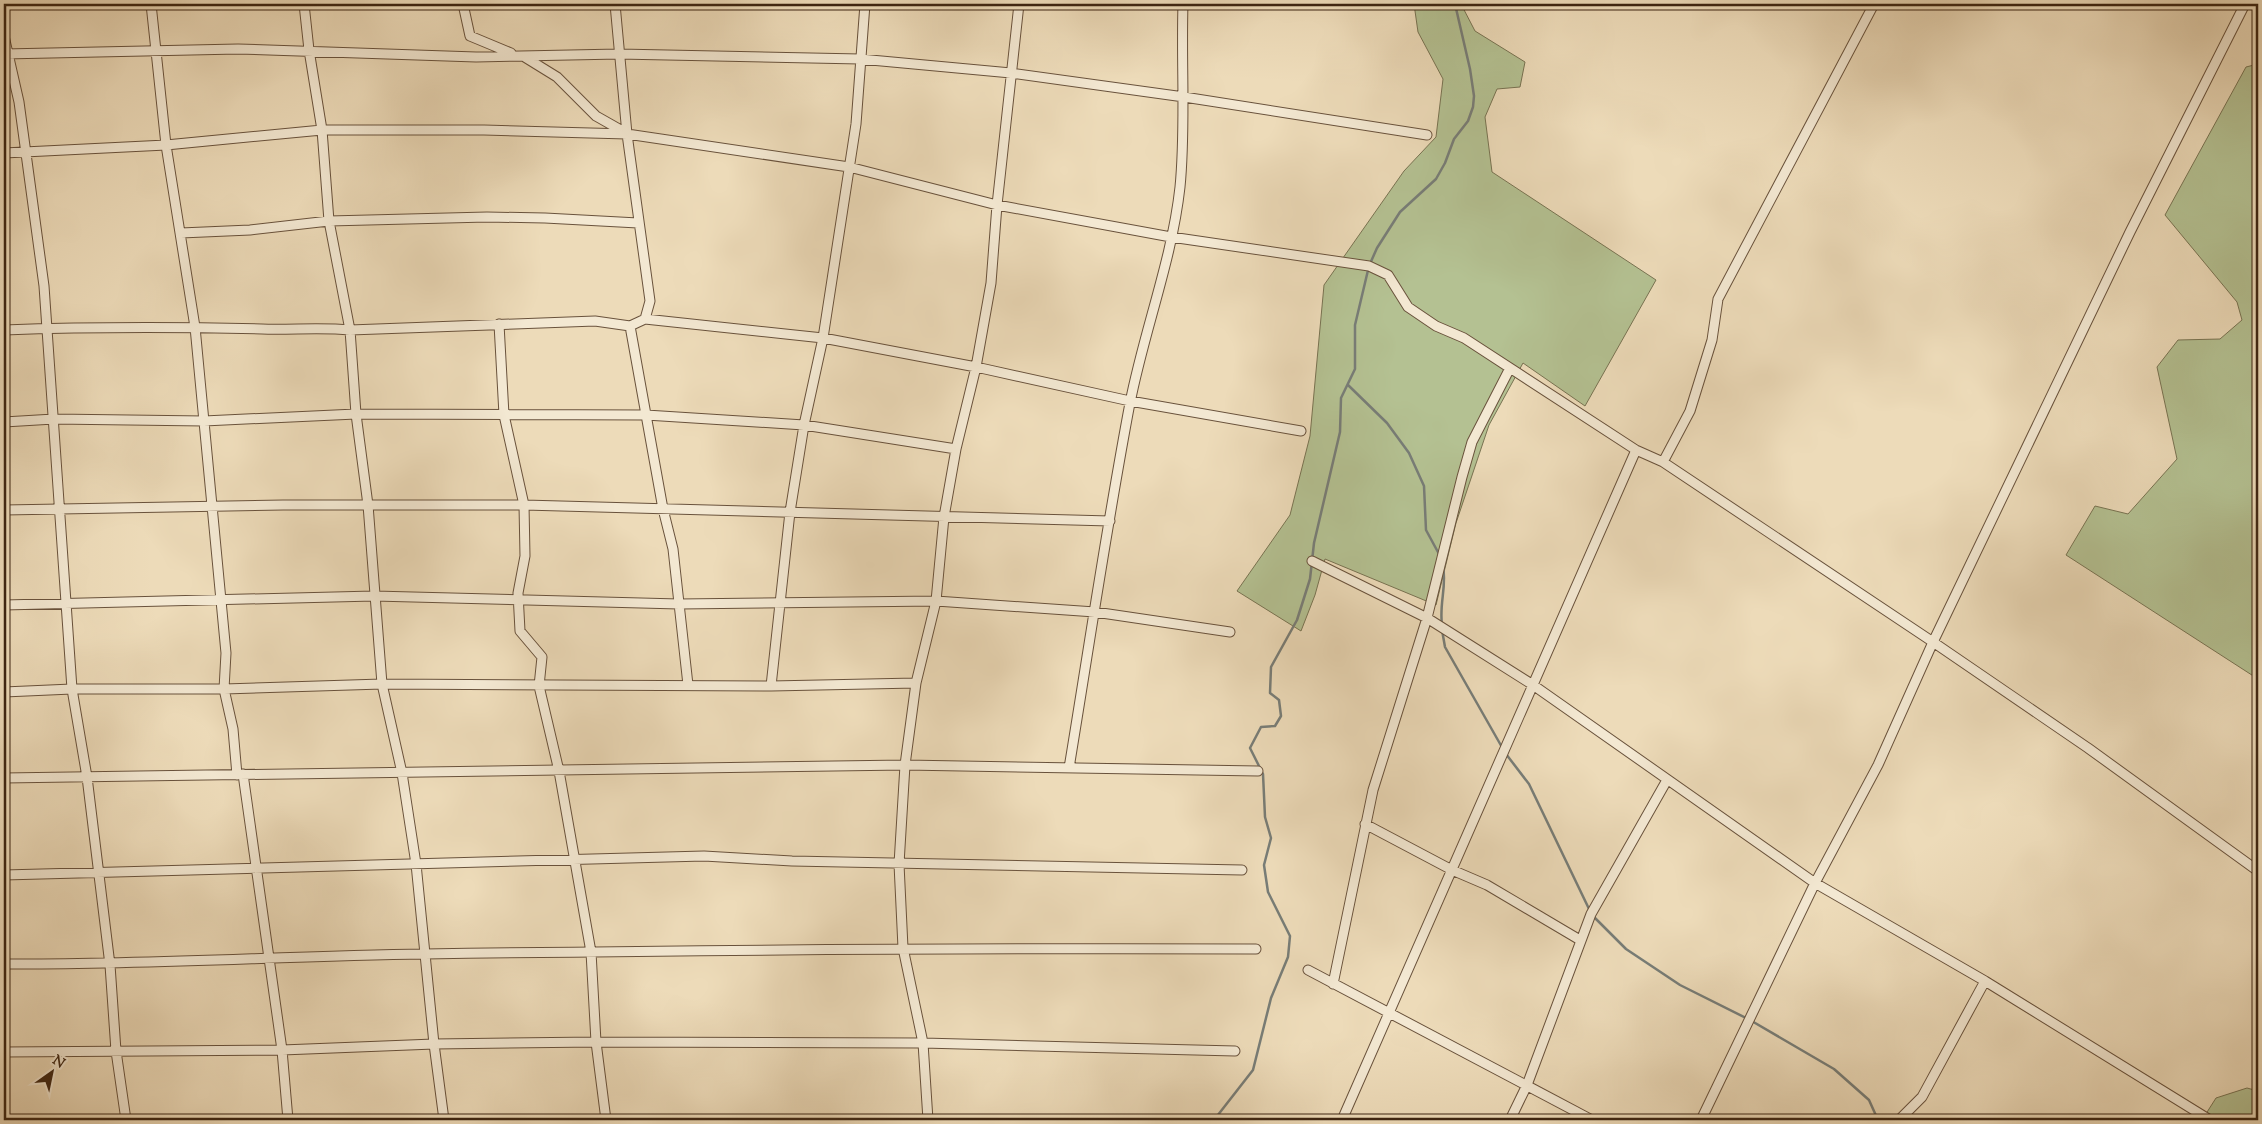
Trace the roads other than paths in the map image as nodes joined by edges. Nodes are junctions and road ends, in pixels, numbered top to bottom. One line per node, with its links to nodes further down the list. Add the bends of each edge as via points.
1 (151, 4): 11 (street)
2 (304, 4): 12 (street)
3 (463, 4): 15 (street, via 470,36)
4 (614, 4): 14 (street)
5 (865, 4): 16 (street)
6 (1019, 4): 17 (street)
7 (1183, 4): 18 (street)
8 (1874, 4): 51 (street, via 1718,299 1712,340 1690,411)
9 (2246, 4): 73 (street, via 2130,232)
10 (4, 36): 13 (street)
11 (154, 50): 12 (street); 13 (street); 22 (street)
12 (309, 50): 15 (street); 19 (street)
13 (6, 54): 34 (street, via 22,121)
14 (619, 54): 15 (street); 16 (street); 20 (street)
15 (522, 56): 20 (street, via 557,77 596,116)
16 (860, 60): 17 (street); 24 (street)
17 (1011, 73): 18 (street); 25 (street)
18 (1184, 97): 21 (street); 29 (street, via 1180,188)
19 (322, 130): 20 (street); 22 (street); 26 (street)
20 (627, 134): 24 (street); 27 (street)
21 (1427, 135)
22 (166, 145): 23 (street); 28 (street)
23 (4, 153)
24 (850, 167): 25 (street); 37 (street)
25 (997, 205): 29 (street); 38 (street, via 991,283)
26 (329, 221): 27 (street, via 496,217); 28 (street, via 250,230); 36 (street)
27 (638, 224): 30 (street, via 650,301)
28 (181, 233): 33 (street)
29 (1171, 237): 39 (street, via 1369,266 1388,275 1408,307); 40 (street)
30 (646, 319): 32 (street); 37 (street)
31 (498, 324): 32 (street, via 595,321); 36 (street); 43 (street)
32 (630, 326): 42 (street)
33 (195, 327): 34 (street); 36 (street); 45 (street)
34 (47, 328): 35 (street); 44 (street)
35 (4, 330)
36 (350, 330): 41 (street)
37 (823, 338): 38 (street); 47 (street)
38 (976, 367): 40 (street); 49 (street)
39 (1510, 368): 50 (street); 71 (street, via 1472,442)
40 (1130, 401): 48 (street); 60 (street)
41 (356, 414): 43 (street); 45 (street); 52 (street)
42 (646, 415): 43 (street); 47 (street); 55 (street)
43 (504, 416): 53 (street)
44 (54, 419): 45 (street); 46 (street); 57 (street)
45 (204, 421): 54 (street)
46 (4, 422)
47 (804, 425): 49 (street); 58 (street)
48 (1301, 431)
49 (956, 448): 59 (street)
50 (1636, 450): 51 (street); 77 (street)
51 (1662, 462): 73 (street)
52 (368, 505): 53 (street); 54 (street); 62 (street)
53 (524, 505): 55 (street); 64 (street, via 525,556)
54 (212, 507): 57 (street); 63 (street)
55 (663, 509): 58 (street); 67 (street, via 673,549)
56 (4, 510): 57 (street)
57 (61, 510): 69 (street)
58 (790, 512): 59 (street); 66 (street)
59 (944, 517): 60 (street); 65 (street)
60 (1110, 521): 70 (street)
61 (1312, 561): 71 (street)
62 (374, 596): 63 (street); 64 (street); 75 (street)
63 (221, 599): 69 (street); 81 (street, via 226,653)
64 (518, 600): 67 (street); 78 (street, via 520,630 542,657)
65 (936, 601): 66 (street); 70 (street); 74 (street)
66 (780, 602): 67 (street); 79 (street)
67 (679, 604): 76 (street)
68 (4, 605): 69 (street)
69 (68, 605): 80 (street)
70 (1095, 612): 72 (street); 84 (street)
71 (1426, 618): 77 (street); 92 (street, via 1375,781)
72 (1230, 632)
73 (1933, 642): 99 (street, via 2088,748); 102 (street, via 1878,765)
74 (916, 683): 79 (street); 83 (street)
75 (382, 684): 78 (street); 81 (street); 87 (street)
76 (688, 685): 78 (street); 79 (street)
77 (1533, 685): 91 (street); 98 (street)
78 (539, 686): 85 (street)
79 (771, 686)
80 (72, 689): 81 (street); 82 (street); 89 (street)
81 (224, 689): 88 (street)
82 (4, 692)
83 (905, 765): 84 (street); 85 (street); 95 (street)
84 (1069, 768): 86 (street)
85 (559, 771): 87 (street); 93 (street)
86 (1258, 771)
87 (402, 773): 88 (street); 94 (street)
88 (240, 775): 89 (street); 96 (street)
89 (87, 777): 90 (street); 100 (street)
90 (4, 778)
91 (1667, 780): 102 (street); 103 (street, via 1591,914)
92 (1365, 824): 98 (street); 113 (street)
93 (574, 860): 94 (street); 95 (street, via 704,856); 106 (street)
94 (416, 864): 96 (street); 107 (street)
95 (899, 864): 97 (street); 104 (street)
96 (257, 867): 100 (street); 108 (street)
97 (1242, 870)
98 (1452, 870): 103 (street, via 1487,885); 114 (street)
99 (2258, 871)
100 (98, 872): 101 (street); 110 (street)
101 (4, 875)
102 (1815, 883): 112 (street); 131 (street)
103 (1580, 940): 122 (street)
104 (903, 948): 105 (street); 106 (street); 117 (street)
105 (1256, 949)
106 (591, 952): 107 (street); 115 (street)
107 (426, 954): 108 (street); 116 (street)
108 (269, 957): 110 (street); 118 (street)
109 (4, 964): 110 (street)
110 (110, 965): 119 (street)
111 (1308, 970): 113 (street)
112 (1985, 981): 132 (street, via 1922,1097); 133 (street)
113 (1333, 984): 114 (street)
114 (1389, 1013): 122 (street); 128 (street)
115 (596, 1042): 116 (street); 117 (street); 126 (street)
116 (434, 1044): 118 (street); 125 (street)
117 (923, 1044): 120 (street); 127 (street)
118 (282, 1050): 119 (street); 124 (street)
119 (116, 1051): 121 (street); 123 (street)
120 (1235, 1051)
121 (4, 1052)
122 (1526, 1084): 129 (street); 130 (street)
123 (126, 1120)
124 (288, 1120)
125 (444, 1120)
126 (606, 1120)
127 (928, 1120)
128 (1342, 1120)
129 (1510, 1120)
130 (1592, 1120)
131 (1701, 1120)
132 (1899, 1120)
133 (2210, 1120)

